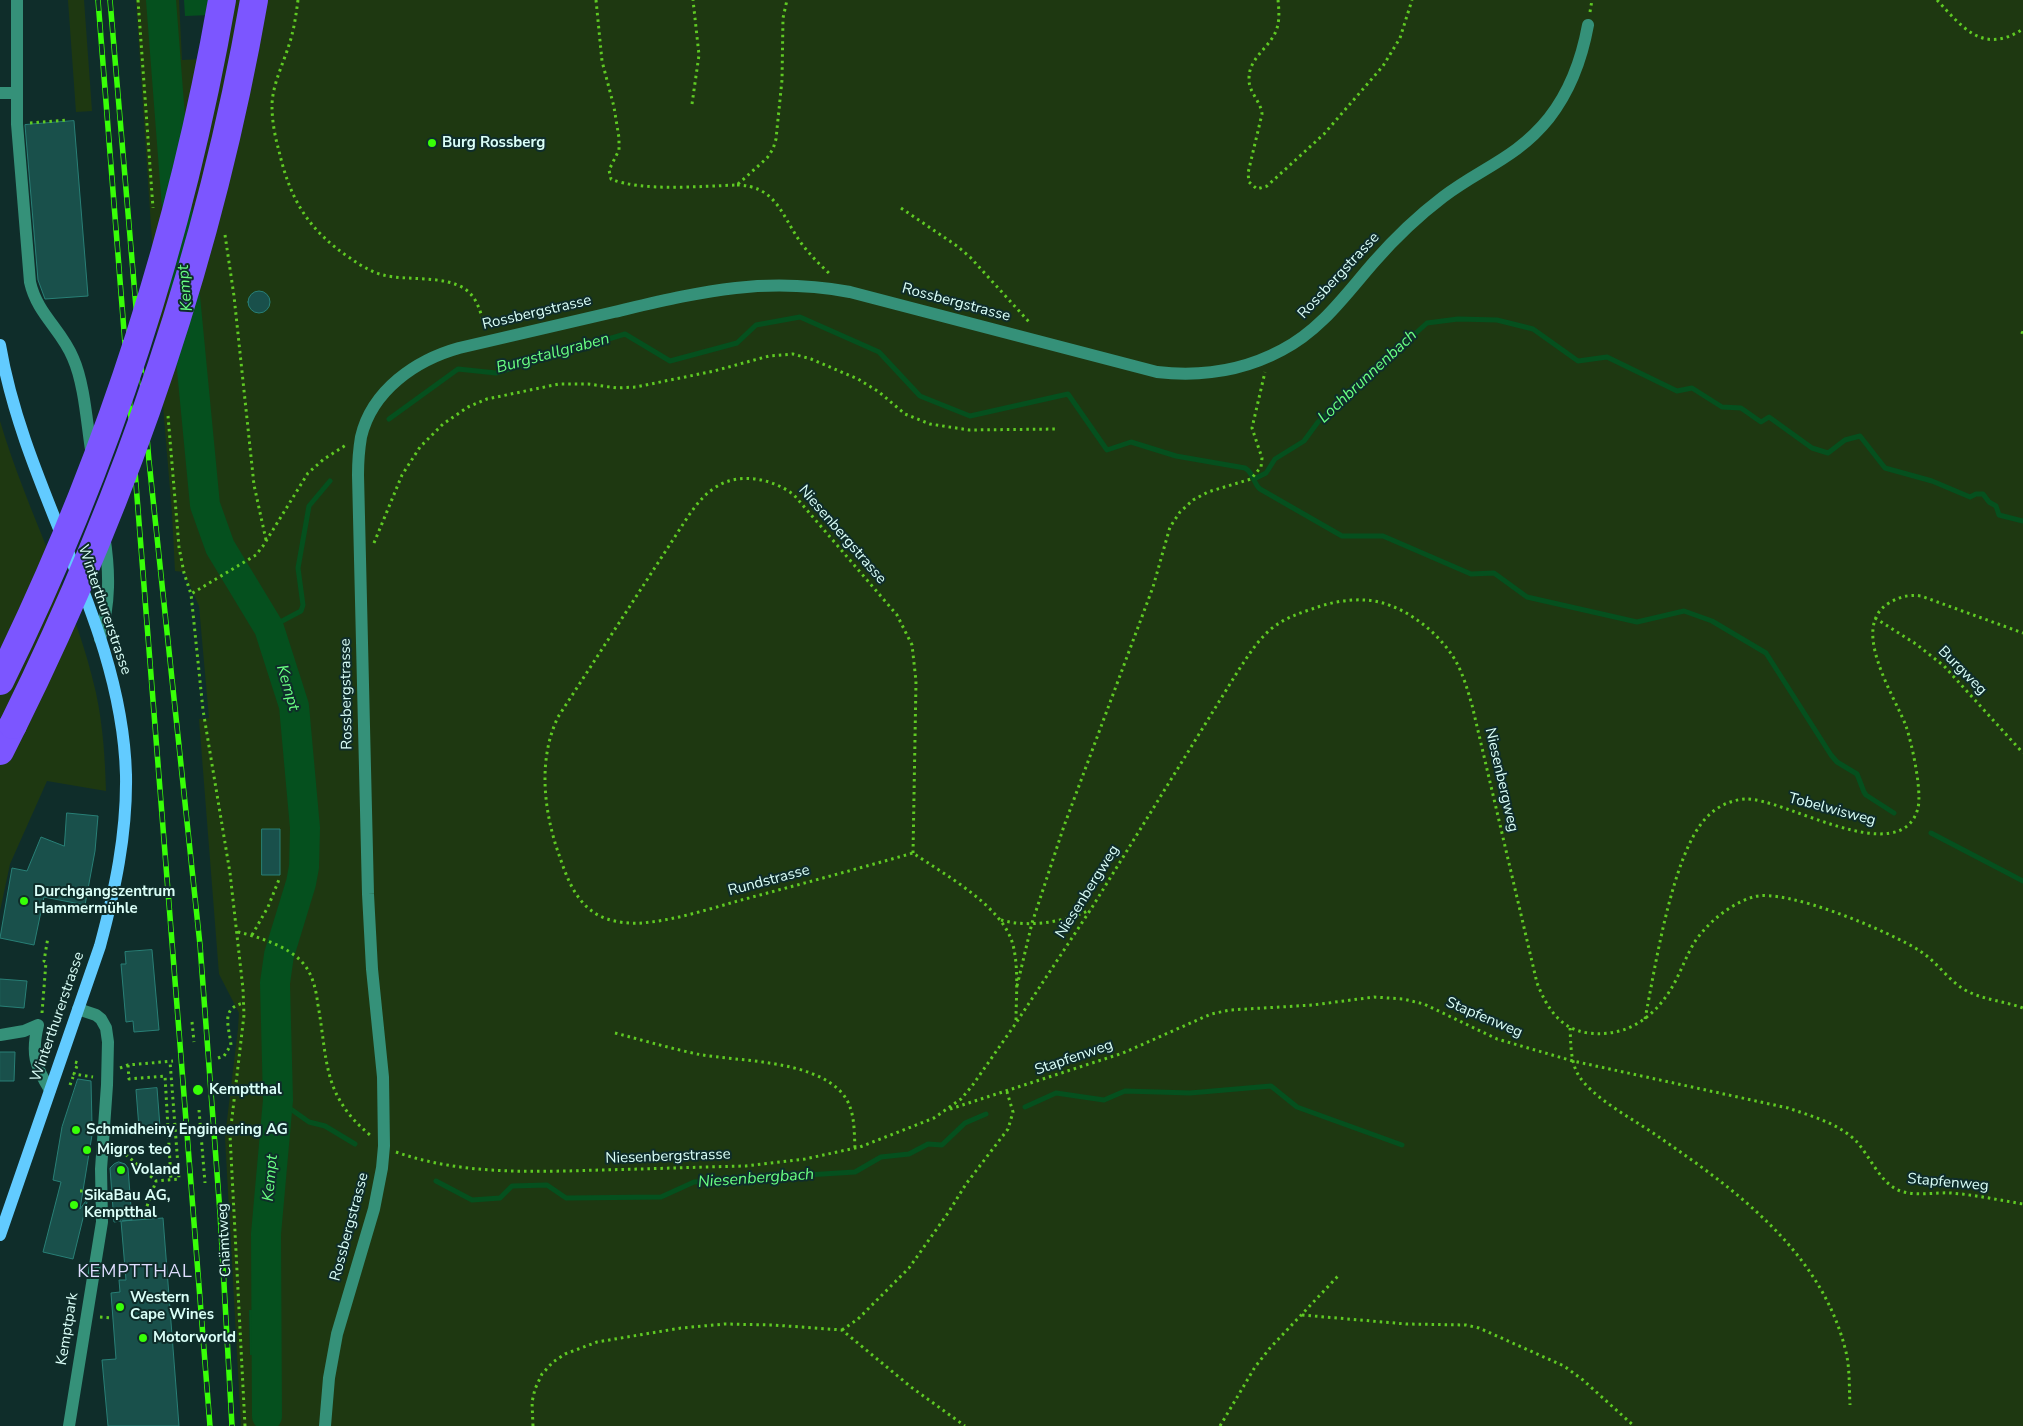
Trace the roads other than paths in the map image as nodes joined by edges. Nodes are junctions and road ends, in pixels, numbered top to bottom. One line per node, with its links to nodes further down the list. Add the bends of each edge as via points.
1 (17, 0): 6 (street)
2 (222, 0): 9 (highway, bridge, via 181,193 135,350 73,519)
3 (254, 0): 10 (highway, bridge, via 213,192 159,377 95,548)
4 (1588, 24): 16 (street, Rossbergstrasse, via 1571,81 1556,109 1539,130 1507,158 1430,208 1387,248 1314,329 1266,358 1218,372 1182,374 1143,368 850,292 799,285 730,287 670,298 444,352 406,372 382,396 362,435 358,475 368,894 383,1077 384,1146 374,1209 337,1334)
5 (0, 93): 6 (street)
6 (16, 93): 8 (street, via 32,288 38,304 69,349 76,366 98,496 109,584)
7 (0, 345): 8 (main road, Winterthurerstrasse, via 11,395 30,454)
8 (100, 639): 11 (main road, Winterthurerstrasse, via 119,717 126,774 126,806 109,912)
9 (0, 681)
10 (0, 751)
11 (78, 1008): 13 (main road, Winterthurerstrasse); 15 (street, Kemptpark, via 96,1015 104,1023 108,1036 108,1072 101,1177 102,1214)
12 (0, 1035): 13 (street, via 18,1033 38,1025 35,1057 38,1070)
13 (50, 1090): 14 (main road, Winterthurerstrasse)
14 (0, 1235)
15 (69, 1426)
16 (325, 1426)

